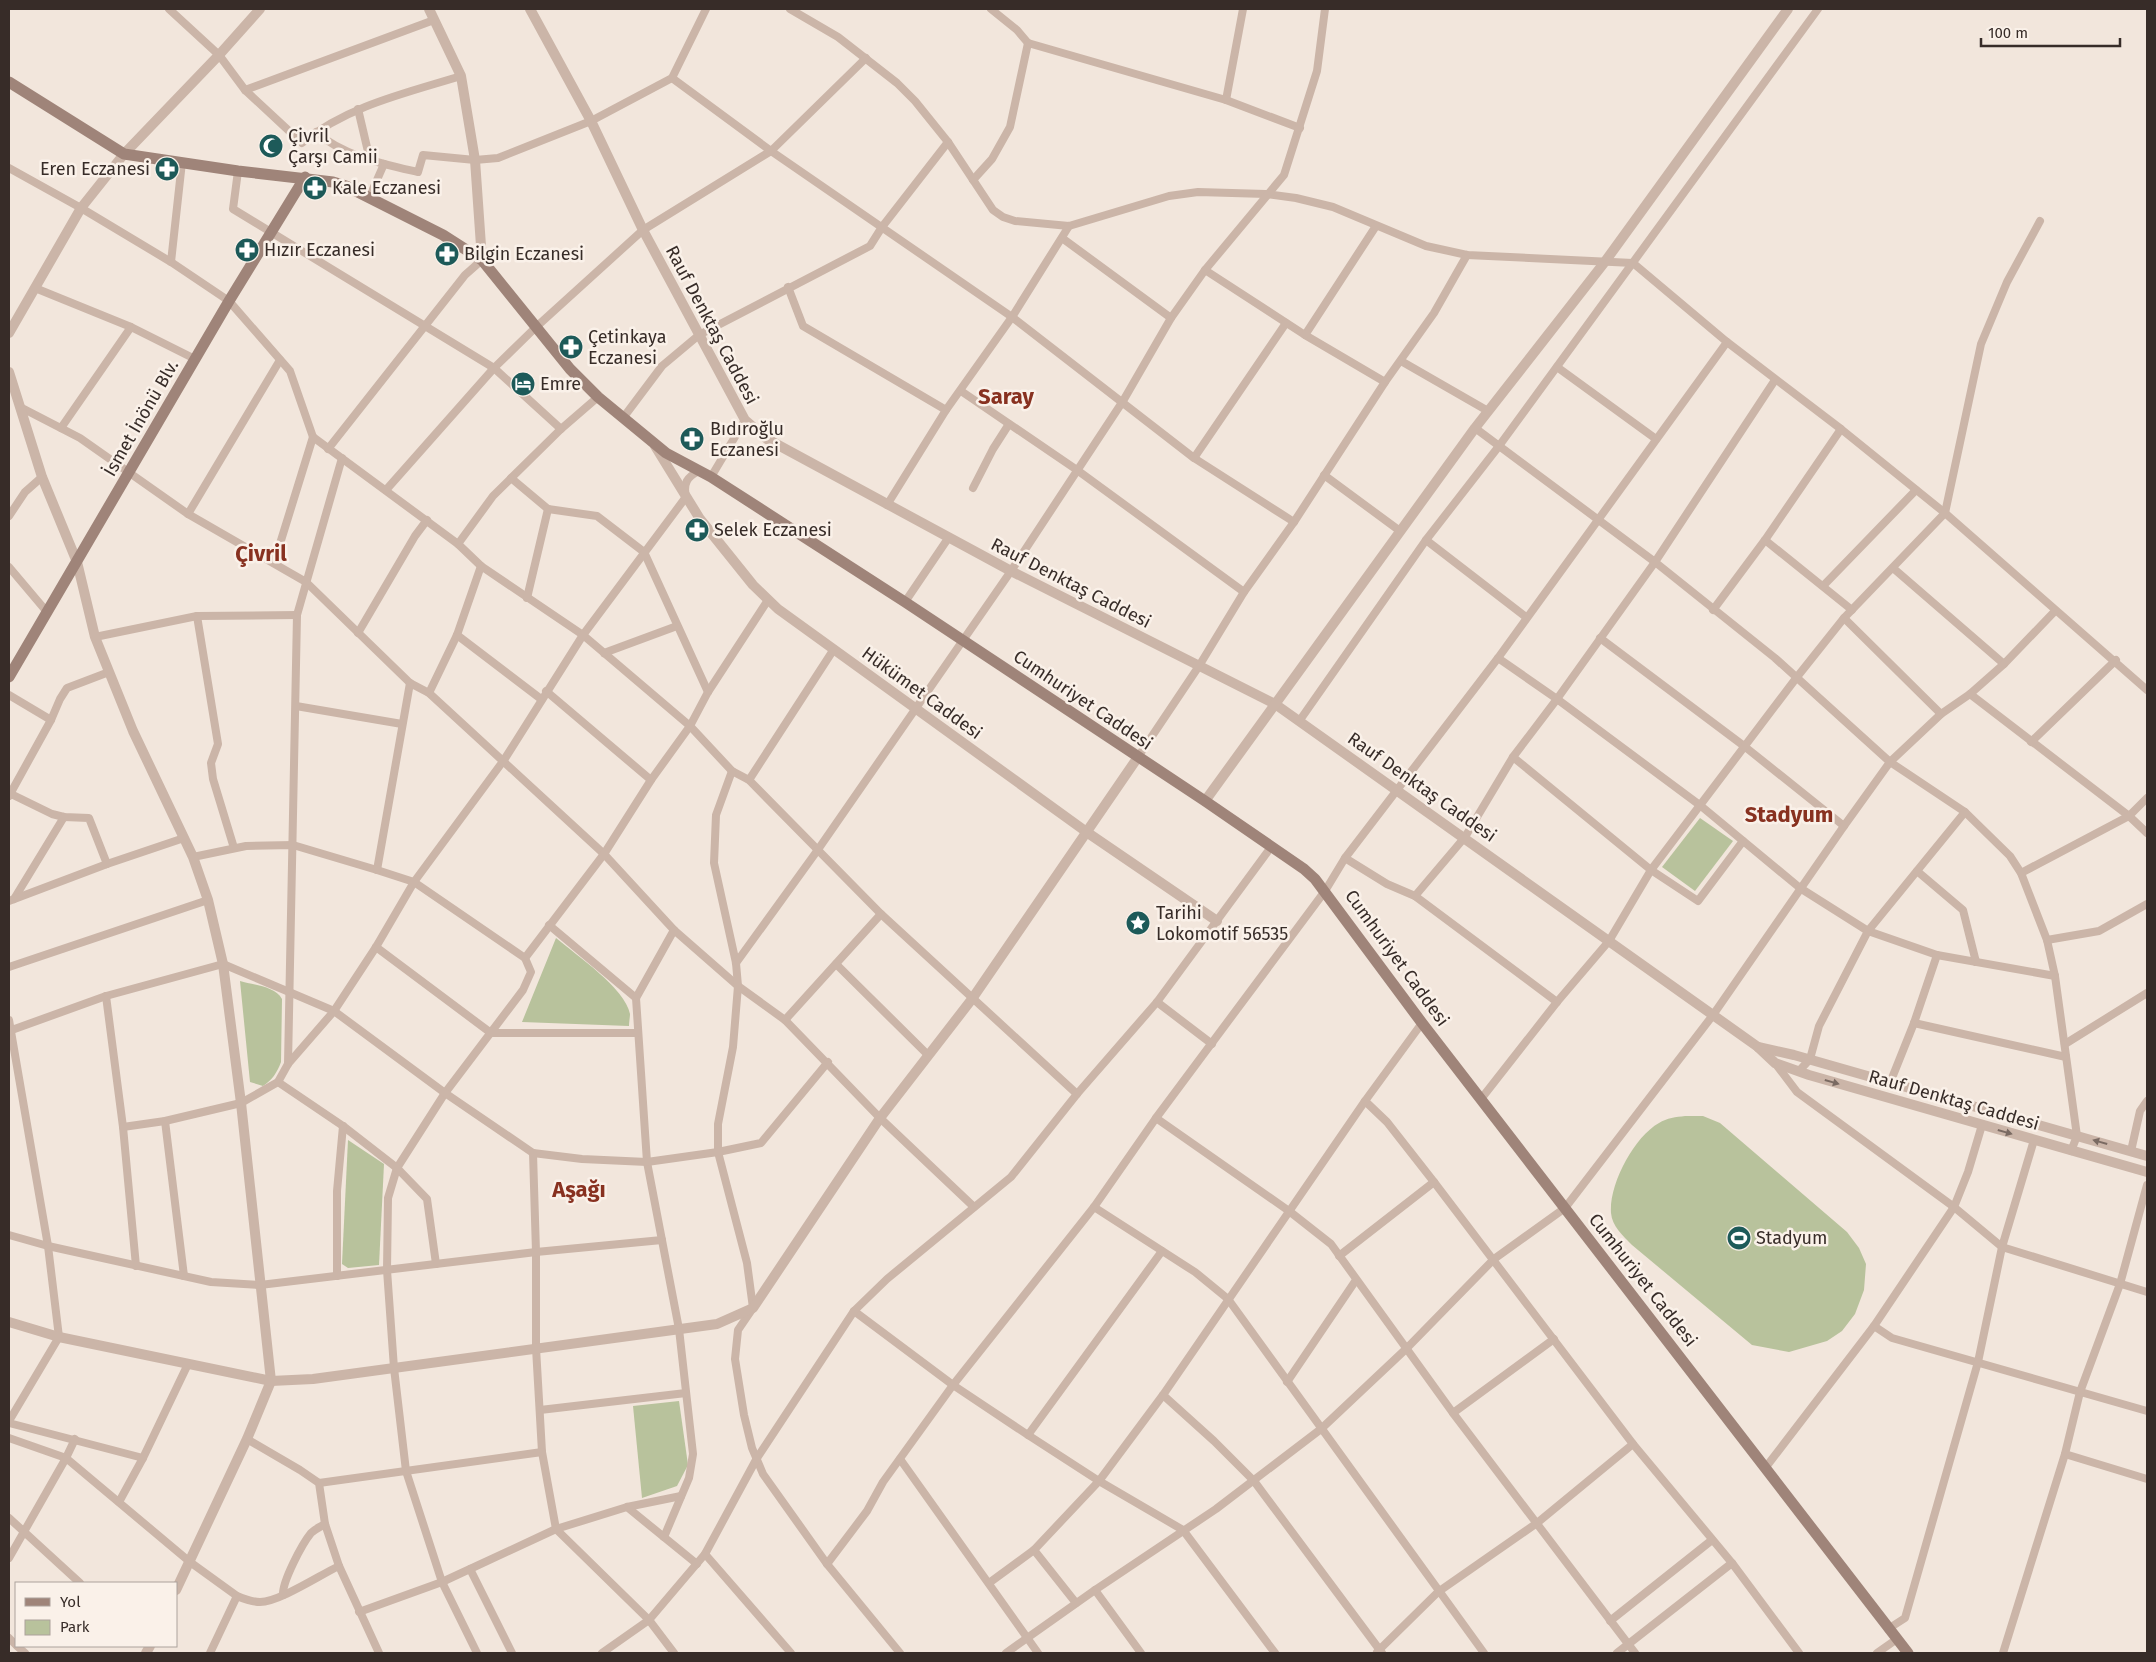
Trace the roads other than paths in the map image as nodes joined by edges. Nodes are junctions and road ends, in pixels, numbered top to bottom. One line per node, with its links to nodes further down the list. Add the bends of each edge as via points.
1 (169, 9): 14 (street)
2 (260, 9): 14 (street)
3 (429, 9): 12 (street)
4 (530, 9): 22 (street, Rauf Denktaş Caddesi)
5 (706, 9): 17 (street)
6 (790, 9): 15 (street)
7 (991, 9): 13 (street, via 1017,30)
8 (1243, 9): 20 (street)
9 (1325, 9): 23 (street, via 1317,71)
10 (1788, 9): 49 (street)
11 (1818, 9): 50 (street)
12 (434, 20): 16 (street); 19 (street)
13 (1028, 44): 20 (street); 35 (street, via 1010,127 992,159)
14 (219, 55): 19 (street); 27 (street)
15 (866, 58): 25 (street, via 915,101); 26 (street)
16 (461, 76): 21 (street); 29 (street)
17 (672, 78): 22 (street); 26 (street)
18 (9, 82): 27 (main road, Cumhuriyet Caddesi)
19 (245, 90): 24 (street, via 302,143)
20 (1226, 100): 23 (street)
21 (358, 109): 24 (street); 28 (street)
22 (590, 121): 29 (street, via 498,158); 43 (street, Rauf Denktaş Caddesi)
23 (1300, 128): 36 (street, via 1284,175)
24 (316, 132): 28 (street, via 329,143)
25 (948, 142): 35 (street); 42 (street)
26 (771, 151): 42 (street); 43 (street)
27 (124, 154): 30 (main road, Cumhuriyet Caddesi); 38 (street)
28 (370, 160): 31 (street)
29 (474, 160): 31 (street, via 422,155 418,172); 47 (street)
30 (182, 162): 33 (main road, Cumhuriyet Caddesi); 48 (street)
31 (384, 164): 37 (street)
32 (9, 168): 38 (street)
33 (238, 171): 34 (main road, Cumhuriyet Caddesi); 44 (street, via 233,209)
34 (305, 177): 37 (main road, Cumhuriyet Caddesi, via 333,182); 44 (main road, İsmet İnönü Blv.)
35 (973, 180): 40 (street, via 993,210 1003,217)
36 (1266, 194): 40 (street, via 1198,192 1169,196); 41 (street, via 1314,201); 51 (street)
37 (369, 198): 47 (main road, Cumhuriyet Caddesi, via 443,235)
38 (82, 208): 48 (street); 53 (street)
39 (2040, 221): 106 (street, via 2007,282 1981,344)
40 (1069, 226): 45 (street)
41 (1376, 226): 46 (street, via 1426,246); 63 (street)
42 (882, 227): 52 (street, via 870,246); 55 (street)
43 (643, 230): 60 (street); 62 (street, Rauf Denktaş Caddesi)
44 (270, 232): 54 (main road, İsmet İnönü Blv.); 58 (street)
45 (1062, 238): 55 (street); 56 (street)
46 (1467, 255): 49 (street); 67 (street, via 1434,313)
47 (482, 260): 58 (street, via 464,275); 60 (main road, Cumhuriyet Caddesi)
48 (171, 262): 54 (street)
49 (1604, 263): 50 (street); 78 (street)
50 (1633, 263): 64 (street); 68 (street)
51 (1205, 270): 56 (street); 57 (street)
52 (788, 287): 62 (street); 77 (street, via 803,326)
53 (36, 288): 59 (street); 61 (street)
54 (229, 301): 65 (main road, İsmet İnönü Blv.); 66 (street)
55 (1012, 317): 73 (street); 75 (street)
56 (1171, 318): 75 (street)
57 (1286, 323): 63 (street); 92 (street)
58 (424, 326): 69 (street); 90 (street)
59 (131, 327): 65 (street); 82 (street)
60 (535, 328): 69 (street); 74 (main road, Cumhuriyet Caddesi)
61 (9, 333)
62 (699, 335): 79 (street, via 662,366); 80 (street, Rauf Denktaş Caddesi)
63 (1305, 335): 72 (street)
64 (1727, 342): 71 (street); 87 (street)
65 (195, 359): 95 (main road, İsmet İnönü Blv.)
66 (280, 360): 86 (street, via 290,371); 107 (street)
67 (1401, 361): 72 (street); 78 (street)
68 (1557, 367): 87 (street); 89 (street)
69 (494, 368): 84 (street); 101 (street)
70 (9, 372): 76 (street)
71 (1775, 380): 85 (street); 119 (street)
72 (1384, 382): 96 (street)
73 (961, 391): 77 (street); 81 (street)
74 (598, 397): 79 (main road, Cumhuriyet Caddesi); 84 (street)
75 (1123, 401): 92 (street); 93 (street)
76 (20, 407): 82 (street); 97 (street)
77 (946, 410): 104 (street)
78 (1488, 411): 83 (street)
79 (623, 418): 88 (main road, Cumhuriyet Caddesi)
80 (745, 420): 98 (street); 104 (street, Rauf Denktaş Caddesi, via 767,439)
81 (1009, 424): 93 (street); 100 (street)
82 (61, 428): 95 (street)
83 (1475, 428): 89 (street); 112 (street)
84 (561, 429): 99 (street)
85 (1841, 429): 102 (street); 115 (street)
86 (313, 437): 90 (street); 120 (street)
87 (1656, 440): 110 (street)
88 (654, 444): 94 (main road, Cumhuriyet Caddesi); 103 (street, Hükümet Caddesi)
89 (1499, 446): 110 (street); 114 (street)
90 (328, 449): 91 (street)
91 (342, 458): 101 (street); 125 (street)
92 (1194, 458): 111 (street)
93 (1076, 470): 124 (street); 127 (street)
94 (699, 471): 98 (main road, Cumhuriyet Caddesi); 103 (street, via 685,482)
95 (130, 473): 107 (street); 118 (main road, İsmet İnönü Blv.)
96 (1324, 475): 111 (street); 112 (street)
97 (42, 477): 108 (street, via 25,492); 118 (street)
98 (711, 477): 130 (main road, Cumhuriyet Caddesi)
99 (511, 478): 105 (street); 116 (street)
100 (973, 488)
101 (386, 490): 109 (street)
102 (1916, 490): 106 (street); 126 (street)
103 (686, 496): 117 (street); 129 (street, Hükümet Caddesi, via 721,547)
104 (887, 505): 113 (street, Rauf Denktaş Caddesi)
105 (548, 509): 117 (street, via 597,516); 128 (street)
106 (1945, 512): 123 (street); 133 (street)
107 (188, 514): 120 (street)
108 (9, 516)
109 (427, 520): 116 (street); 140 (street)
110 (1597, 520): 119 (street); 137 (street)
111 (1294, 522): 127 (street)
112 (1400, 531): 164 (street)
113 (949, 537): 124 (street, Rauf Denktaş Caddesi); 130 (street)
114 (1426, 540): 137 (street); 169 (street)
115 (1765, 540): 126 (street); 131 (street)
116 (458, 544): 121 (street)
117 (644, 552): 139 (street); 142 (street)
118 (77, 562): 134 (main road, İsmet İnönü Blv.); 143 (street)
119 (1655, 562): 131 (street); 144 (street)
120 (274, 563): 125 (street)
121 (481, 566): 128 (street); 141 (street)
122 (9, 567): 134 (street)
123 (1893, 568): 132 (street); 150 (street)
124 (1011, 571): 145 (street); 151 (street, Rauf Denktaş Caddesi)
125 (306, 582): 135 (street); 140 (street)
126 (1822, 586): 132 (street)
127 (1244, 592): 151 (street)
128 (527, 598): 142 (street)
129 (768, 600): 146 (street, Hükümet Caddesi); 158 (street)
130 (904, 602): 145 (main road, Cumhuriyet Caddesi)
131 (1713, 610): 153 (street)
132 (1852, 610): 138 (street)
133 (2055, 611): 149 (street); 150 (street)
134 (47, 612): 154 (main road, İsmet İnönü Blv.)
135 (297, 614): 136 (street); 165 (street)
136 (197, 616): 143 (street); 197 (street, via 218,744 211,763 213,779)
137 (1526, 617): 148 (street)
138 (1844, 618): 153 (street); 167 (street)
139 (677, 626): 147 (street); 158 (street)
140 (358, 634): 155 (street)
141 (457, 635): 159 (street); 162 (street)
142 (583, 635): 147 (street); 157 (street)
143 (95, 637): 152 (street)
144 (1600, 638): 163 (street); 173 (street)
145 (962, 640): 166 (street); 174 (main road, Cumhuriyet Caddesi)
146 (834, 650): 166 (street, Hükümet Caddesi); 180 (street)
147 (604, 653): 171 (street)
148 (1498, 658): 163 (street); 181 (street)
149 (2116, 660): 156 (street); 172 (street)
150 (2004, 664): 160 (street)
151 (1200, 666): 164 (street, Rauf Denktaş Caddesi); 174 (street)
152 (109, 672): 168 (street, via 67,688); 193 (street)
153 (1797, 676): 173 (street); 177 (street)
154 (9, 677)
155 (410, 683): 159 (street); 170 (street)
156 (2147, 690)
157 (546, 691): 162 (street); 179 (street)
158 (708, 692): 171 (street)
159 (429, 693): 176 (street)
160 (1970, 694): 167 (street); 172 (street)
161 (9, 695): 168 (street)
162 (541, 699): 176 (street)
163 (1557, 699): 175 (street); 185 (street)
164 (1275, 704): 169 (street, Rauf Denktaş Caddesi); 184 (street)
165 (296, 706): 170 (street); 195 (street)
166 (916, 709): 190 (street, Hükümet Caddesi); 198 (street)
167 (1941, 714): 177 (street)
168 (51, 720): 182 (street)
169 (1300, 720): 181 (street, Rauf Denktaş Caddesi)
170 (402, 724): 203 (street)
171 (690, 726): 178 (street); 179 (street)
172 (2031, 742): 187 (street)
173 (1744, 746): 185 (street); 189 (street)
174 (1138, 757): 184 (main road, Cumhuriyet Caddesi); 190 (street)
175 (1513, 757): 192 (street); 204 (street)
176 (504, 760): 199 (street); 207 (street)
177 (1890, 762): 186 (street); 189 (street)
178 (732, 771): 180 (street); 225 (street, via 716,815 714,863)
179 (651, 780): 199 (street)
180 (749, 780): 198 (street)
181 (1397, 790): 192 (street, Rauf Denktaş Caddesi); 201 (street)
182 (9, 794): 188 (street)
183 (2147, 798): 187 (street)
184 (1205, 801): 196 (main road, Cumhuriyet Caddesi)
185 (1701, 806): 194 (street); 204 (street)
186 (1965, 812): 205 (street); 206 (street, via 2010,856)
187 (2129, 816): 191 (street); 206 (street)
188 (64, 817): 202 (street, via 89,818); 211 (street)
189 (1844, 826): 208 (street)
190 (1088, 833): 215 (street, Hükümet Caddesi); 235 (street)
191 (2147, 833)
192 (1465, 837): 210 (street); 220 (street, Rauf Denktaş Caddesi)
193 (184, 838): 200 (street); 202 (street)
194 (1743, 841): 204 (street, via 1698,901); 208 (street)
195 (293, 845): 197 (street); 203 (street); 231 (street)
196 (1271, 847): 209 (main road, Cumhuriyet Caddesi, via 1304,869); 215 (street)
197 (234, 848): 200 (street)
198 (817, 851): 214 (street); 225 (street)
199 (604, 854): 216 (street); 217 (street)
200 (193, 857): 212 (street)
201 (1345, 858): 209 (street); 210 (street, via 1387,884)
202 (107, 864): 211 (street)
203 (377, 870): 207 (street)
204 (1651, 870): 220 (street)
205 (1917, 871): 218 (street); 224 (street, via 1963,910)
206 (2021, 873): 219 (street)
207 (414, 882): 221 (street); 223 (street)
208 (1800, 888): 218 (street); 239 (street)
209 (1325, 891): 242 (main road, Cumhuriyet Caddesi); 247 (street)
210 (1415, 896): 237 (street)
211 (11, 900)
212 (208, 900): 226 (street); 228 (street)
213 (2147, 904): 219 (street, via 2099,932)
214 (881, 914): 227 (street); 235 (street)
215 (1217, 921): 236 (street)
216 (550, 925): 223 (street); 234 (street)
217 (674, 930): 230 (street); 234 (street)
218 (1868, 932): 222 (street); 252 (street, via 1819,1026)
219 (2047, 940): 229 (street)
220 (1609, 941): 237 (street); 239 (street, Rauf Denktaş Caddesi)
221 (376, 947): 238 (street); 245 (street)
222 (1937, 955): 224 (street); 243 (street)
223 (525, 958): 245 (street, via 531,972 523,990)
224 (1976, 962): 229 (street)
225 (736, 963): 230 (street)
226 (223, 964): 231 (street); 233 (street); 264 (street)
227 (836, 964): 241 (street); 250 (street)
228 (9, 967)
229 (2055, 976): 248 (street)
230 (738, 986): 241 (street); 275 (street, via 733,1047 718,1124)
231 (289, 990): 238 (street); 255 (street)
232 (2147, 993): 248 (street)
233 (106, 996): 244 (street); 270 (street)
234 (636, 998): 246 (street)
235 (972, 999): 250 (street); 260 (street)
236 (1157, 1002): 247 (street); 260 (street)
237 (1557, 1002): 261 (street)
238 (334, 1010): 255 (street); 259 (street)
239 (1713, 1015): 249 (street, Rauf Denktaş Caddesi); 286 (street)
240 (9, 1020): 244 (street)
241 (785, 1020): 253 (street)
242 (1422, 1023): 261 (main road, Cumhuriyet Caddesi); 262 (street)
243 (1914, 1023): 251 (street); 258 (street)
244 (10, 1030): 290 (street)
245 (491, 1032): 246 (street); 259 (street)
246 (638, 1033): 278 (street)
247 (1212, 1044): 266 (street)
248 (2066, 1044): 251 (street)
249 (1758, 1047): 252 (street, Rauf Denktaş Caddesi); 254 (street, Rauf Denktaş Caddesi)
250 (928, 1055): 265 (street)
251 (2066, 1057): 271 (street)
252 (1810, 1059): 256 (street); 258 (street, Rauf Denktaş Caddesi)
253 (828, 1062): 265 (street); 275 (street, via 761,1143)
254 (1775, 1063): 256 (street, Rauf Denktaş Caddesi); 284 (street, via 1797,1092)
255 (288, 1064): 257 (street)
256 (1799, 1071): 268 (street, Rauf Denktaş Caddesi, one-way to 268)
257 (278, 1082): 264 (street); 269 (street)
258 (1890, 1084): 271 (street, Rauf Denktaş Caddesi)
259 (445, 1093): 276 (street); 279 (street)
260 (1077, 1094): 285 (street, via 1011,1177)
261 (1480, 1099): 286 (main road, Cumhuriyet Caddesi)
262 (1365, 1101): 281 (street, via 1387,1122); 287 (street)
263 (2147, 1101): 274 (street, via 2140,1112)
264 (241, 1103): 267 (street); 303 (street)
265 (880, 1118): 285 (street); 306 (street)
266 (1156, 1118): 283 (street); 287 (street)
267 (165, 1121): 270 (street); 299 (street)
268 (1982, 1125): 272 (street, Rauf Denktaş Caddesi, one-way to 272); 284 (street)
269 (343, 1126): 279 (street); 300 (street, via 337,1191)
270 (123, 1127): 297 (street)
271 (2077, 1136): 273 (street); 274 (street, Rauf Denktaş Caddesi, one-way to 271)
272 (2034, 1140): 273 (street, Rauf Denktaş Caddesi); 291 (street)
273 (2071, 1150): 280 (street, Rauf Denktaş Caddesi)
274 (2130, 1150): 277 (street, Rauf Denktaş Caddesi)
275 (718, 1152): 278 (street); 306 (street, via 746,1263)
276 (533, 1153): 278 (street); 293 (street)
277 (2147, 1156)
278 (647, 1162): 289 (street)
279 (397, 1168): 296 (street, via 427,1199); 298 (street, via 388,1198)
280 (2147, 1172)
281 (1434, 1182): 294 (street); 295 (street)
282 (2147, 1185): 302 (street)
283 (1094, 1207): 292 (street); 320 (street)
284 (1954, 1207): 291 (street); 309 (street)
285 (974, 1208): 307 (street, via 887,1279)
286 (1565, 1208): 295 (street); 340 (main road, Cumhuriyet Caddesi)
287 (1289, 1212): 294 (street, via 1331,1244); 305 (street)
288 (9, 1235): 290 (street)
289 (662, 1240): 293 (street); 310 (street)
290 (48, 1246): 297 (street); 311 (street)
291 (2002, 1247): 302 (street); 315 (street)
292 (1162, 1251): 305 (street); 329 (street)
293 (536, 1252): 296 (street); 313 (street)
294 (1339, 1256): 301 (street)
295 (1494, 1259): 312 (street); 314 (street)
296 (436, 1264): 298 (street)
297 (136, 1266): 299 (street)
298 (387, 1270): 300 (street); 317 (street)
299 (184, 1276): 303 (street, via 211,1282)
300 (337, 1276): 303 (street)
301 (1356, 1280): 314 (street); 319 (street)
302 (2120, 1284): 304 (street); 321 (street)
303 (260, 1285): 318 (street)
304 (2147, 1292)
305 (1228, 1299): 319 (street); 323 (street)
306 (752, 1308): 310 (street, via 717,1324); 338 (street, via 738,1330 735,1359 744,1415)
307 (854, 1312): 320 (street); 338 (street)
308 (9, 1322): 311 (street)
309 (1874, 1326): 315 (street, via 1892,1338); 340 (street)
310 (679, 1329): 313 (street); 322 (street)
311 (58, 1337): 316 (street); 327 (street)
312 (1554, 1339): 326 (street); 333 (street)
313 (536, 1348): 317 (street); 324 (street)
314 (1407, 1348): 326 (street); 328 (street)
315 (1978, 1362): 321 (street); 378 (street, via 1905,1618)
316 (188, 1364): 318 (street); 337 (street)
317 (394, 1368): 318 (street); 341 (street)
318 (271, 1381): 332 (street)
319 (1287, 1382): 328 (street)
320 (954, 1385): 329 (street); 339 (street)
321 (2080, 1392): 325 (street); 335 (street)
322 (686, 1393): 324 (street); 346 (street, via 693,1460)
323 (1163, 1395): 343 (street); 344 (street)
324 (540, 1410): 334 (street)
325 (2147, 1411)
326 (1453, 1413): 350 (street)
327 (9, 1422): 331 (street)
328 (1321, 1428): 344 (street); 371 (street)
329 (1028, 1436): 343 (street)
330 (9, 1438): 336 (street)
331 (75, 1439): 336 (street); 337 (street)
332 (247, 1439): 345 (street); 360 (street)
333 (1633, 1444): 350 (street); 356 (street)
334 (542, 1452): 341 (street); 352 (street)
335 (2065, 1454): 342 (street); 401 (street)
336 (66, 1458): 347 (street); 354 (street)
337 (143, 1458): 347 (street)
338 (757, 1458): 358 (street); 363 (street, via 763,1474)
339 (900, 1459): 363 (street, via 867,1511); 368 (street)
340 (1766, 1467): 378 (main road, Cumhuriyet Caddesi)
341 (406, 1471): 345 (street); 367 (street)
342 (2147, 1479)
343 (1099, 1481): 353 (street); 357 (street)
344 (1254, 1481): 353 (street); 382 (street)
345 (318, 1483): 351 (street)
346 (681, 1496): 348 (street); 355 (street)
347 (119, 1502): 360 (street)
348 (627, 1507): 352 (street); 355 (street)
349 (9, 1518): 354 (street)
350 (1537, 1523): 371 (street); 377 (street)
351 (325, 1524): 364 (street); 372 (street, via 308,1538 284,1585)
352 (556, 1529): 365 (street); 376 (street)
353 (1183, 1530): 370 (street); 394 (street)
354 (24, 1532): 359 (street); 366 (street)
355 (664, 1537): 362 (street)
356 (1712, 1540): 361 (street); 377 (street)
357 (1034, 1550): 368 (street); 374 (street)
358 (705, 1554): 362 (street); 389 (street)
359 (9, 1558)
360 (190, 1562): 369 (street); 373 (street)
361 (1732, 1563): 381 (street); 398 (street)
362 (697, 1564): 376 (street)
363 (827, 1564): 390 (street)
364 (339, 1566): 372 (street); 375 (street)
365 (470, 1569): 367 (street); 386 (street)
366 (79, 1582)
367 (442, 1582): 375 (street); 385 (street)
368 (989, 1584): 379 (street)
369 (178, 1586)
370 (1094, 1590): 374 (street); 393 (street)
371 (1438, 1592): 382 (street); 395 (street)
372 (283, 1595): 373 (street, via 260,1602)
373 (237, 1596): 383 (street)
374 (1076, 1603): 379 (street)
375 (359, 1612): 384 (street)
376 (649, 1620): 387 (street); 388 (street)
377 (1610, 1621): 381 (street)
378 (1888, 1629): 380 (main road, Cumhuriyet Caddesi)
379 (1028, 1637): 391 (street); 392 (street)
380 (1897, 1639): 399 (street); 400 (main road, Cumhuriyet Caddesi)
381 (1628, 1645): 396 (street); 397 (street)
382 (1379, 1652)
383 (210, 1653)
384 (379, 1653)
385 (477, 1653)
386 (512, 1653)
387 (602, 1653)
388 (674, 1653)
389 (791, 1653)
390 (900, 1653)
391 (1006, 1653)
392 (1038, 1653)
393 (1141, 1653)
394 (1275, 1653)
395 (1484, 1653)
396 (1617, 1653)
397 (1635, 1653)
398 (1799, 1653)
399 (1877, 1653)
400 (1908, 1653)
401 (2003, 1653)

